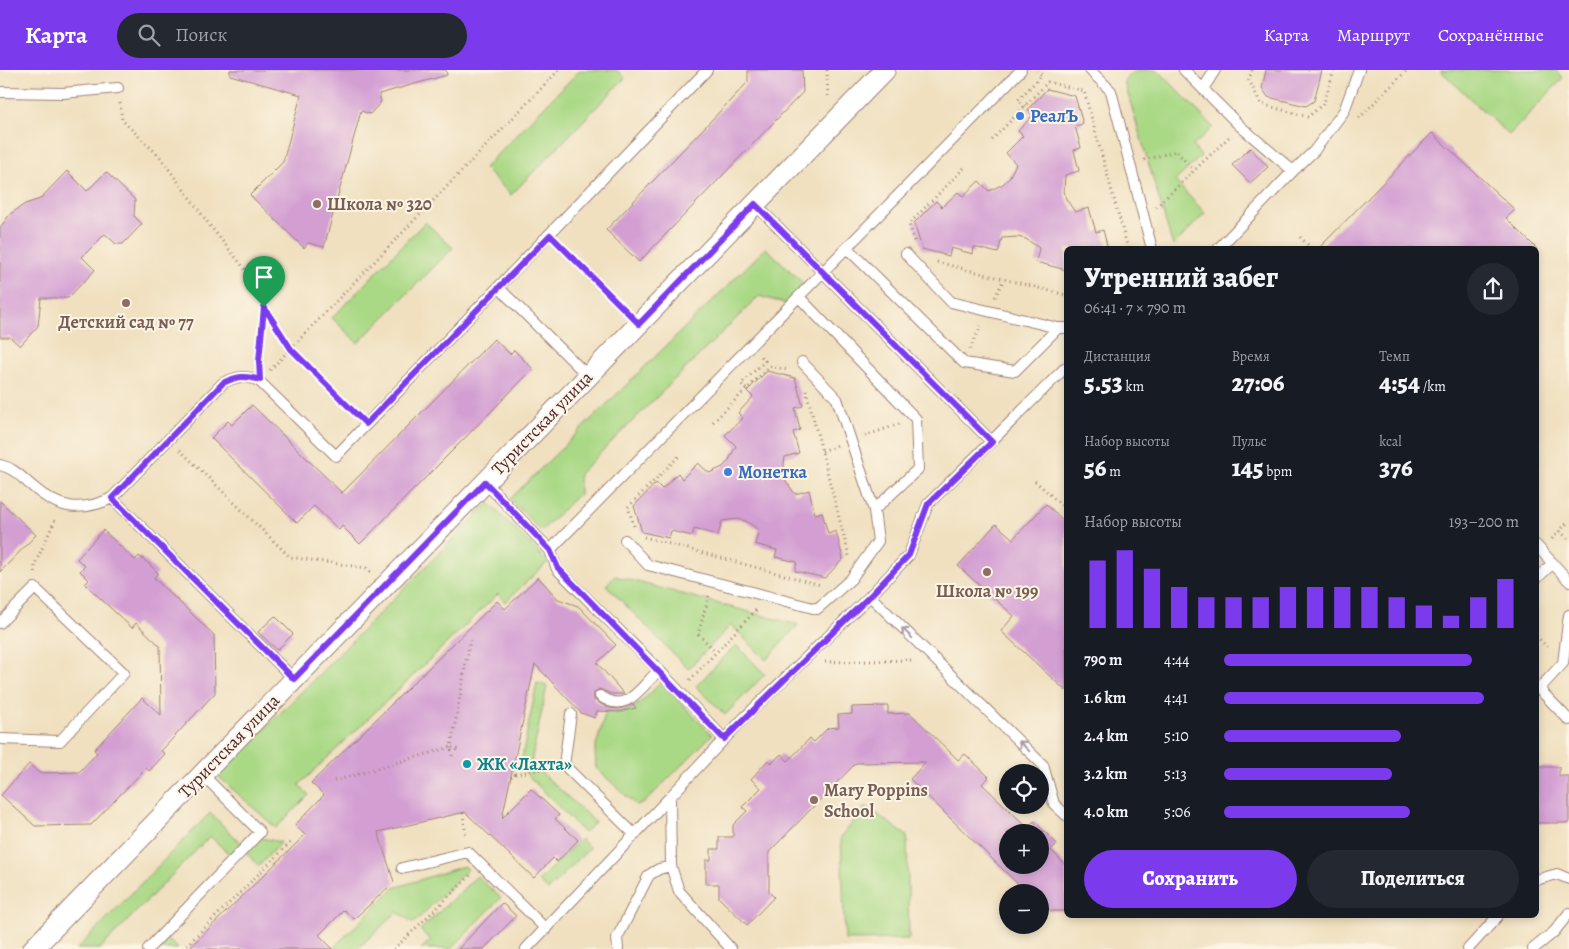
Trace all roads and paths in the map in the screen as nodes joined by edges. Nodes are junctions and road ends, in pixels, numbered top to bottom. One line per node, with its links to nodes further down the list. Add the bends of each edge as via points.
1 (559, 70): 45 (path)
2 (707, 70): 27 (lane)
3 (1022, 70): 34 (lane)
4 (1036, 70): 16 (path, via 1042,76 1018,100)
5 (1090, 70): 20 (lane, via 1111,91)
6 (1184, 70): 14 (lane)
7 (1215, 70): 14 (lane)
8 (1252, 70): 9 (path, via 1249,80 1261,104 1308,117 1324,103)
9 (1334, 70)
10 (1359, 70): 24 (lane, via 1344,111 1314,151)
11 (1407, 70): 17 (path)
12 (882, 71): 25 (street, Туристская улица)
13 (118, 88): 15 (lane); 42 (path, via 122,120 160,157 253,279)
14 (1203, 89): 24 (lane)
15 (0, 92)
16 (1025, 106): 19 (path); 22 (path, via 1048,82 1084,91)
17 (1355, 123)
18 (1231, 135): 23 (path)
19 (992, 140)
20 (1130, 164): 22 (path); 23 (path, via 1176,151); 26 (lane)
21 (965, 167): 35 (path, via 909,224)
22 (1106, 171): 28 (path)
23 (1194, 171): 26 (path)
24 (1293, 171): 32 (lane)
25 (755, 204): 38 (lane); 43 (street, Туристская улица)
26 (1144, 218): 28 (path); 31 (lane)
27 (550, 235): 39 (lane); 43 (path)
28 (1124, 237): 30 (path)
29 (1300, 237): 33 (path)
30 (1127, 246)
31 (1151, 246)
32 (1221, 246)
33 (1309, 246)
34 (847, 248): 38 (lane); 44 (lane, via 964,364 1015,371)
35 (916, 249)
36 (906, 254): 44 (lane, via 951,302)
37 (928, 260): 40 (path)
38 (823, 272): 41 (lane); 59 (lane)
39 (499, 288): 50 (lane); 56 (lane)
40 (1064, 294)
41 (799, 297): 54 (lane); 74 (lane)
42 (264, 307): 45 (path); 51 (path)
43 (639, 324): 50 (street, Туристская улица)
44 (1062, 328)
45 (291, 349): 51 (path); 56 (path)
46 (765, 361): 53 (path, via 741,384)
47 (802, 362): 58 (lane, via 837,399)
48 (1064, 369): 59 (lane)
49 (793, 371): 53 (path, via 770,366)
50 (588, 376): 64 (street, Туристская улица)
51 (260, 380): 56 (lane, via 336,456); 57 (lane, via 234,377 223,383)
52 (803, 382): 60 (path)
53 (746, 389): 55 (path)
54 (916, 419): 58 (path); 68 (lane, via 918,469)
55 (713, 422)
56 (366, 424)
57 (168, 439): 65 (lane); 83 (path, via 290,557 366,568)
58 (851, 441): 60 (path); 68 (lane)
59 (992, 442): 86 (lane, via 928,504 909,555)
60 (822, 451): 76 (path)
61 (679, 456): 75 (path, via 628,507 637,535)
62 (0, 465): 66 (lane, via 11,467 46,498)
63 (1035, 481): 67 (path)
64 (485, 482): 74 (lane); 83 (street, Туристская улица)
65 (112, 498): 66 (lane, via 96,506 76,508); 94 (lane)
66 (62, 505): 84 (path, via 35,564)
67 (1064, 508)
68 (874, 510): 85 (lane, via 878,541 851,579 817,609)
69 (1569, 521): 70 (path)
70 (1560, 531): 72 (path); 73 (path)
71 (625, 540): 81 (lane, via 648,565)
72 (1569, 540)
73 (1539, 548): 77 (lane)
74 (550, 550): 93 (lane, via 558,568)
75 (719, 557): 78 (path); 81 (path)
76 (850, 559)
77 (1553, 563): 79 (lane); 80 (lane)
78 (788, 575): 82 (path); 85 (path)
79 (1539, 576)
80 (1569, 581)
81 (712, 582): 85 (lane); 90 (path, via 698,634)
82 (824, 585)
83 (386, 586): 94 (street, Туристская улица)
84 (34, 588): 88 (lane); 101 (lane, via 124,673 60,741)
85 (769, 596): 90 (path)
86 (870, 596): 91 (lane, one-way to 86); 92 (lane)
87 (1569, 615): 96 (lane, via 1563,663)
88 (0, 623)
89 (470, 640): 103 (path)
90 (716, 652): 95 (path)
91 (934, 660): 92 (path); 111 (lane, one-way to 91, via 1054,804 1043,765)
92 (802, 663): 102 (lane)
93 (659, 670): 98 (lane, via 620,704 611,704); 102 (lane)
94 (294, 679): 107 (street, Туристская улица)
95 (691, 679)
96 (1539, 690)
97 (1539, 692): 100 (lane)
98 (600, 696)
99 (571, 714): 106 (lane)
100 (1569, 720)
101 (0, 739)
102 (724, 739): 110 (lane)
103 (451, 747): 104 (path); 105 (path); 109 (path)
104 (458, 750)
105 (452, 756)
106 (564, 765): 108 (path); 113 (lane)
107 (202, 774): 124 (street, Туристская улица); 125 (lane, via 260,832)
108 (513, 774)
109 (334, 781)
110 (670, 797): 113 (lane); 117 (lane)
111 (1064, 813)
112 (464, 814): 115 (path)
113 (635, 835): 123 (lane)
114 (291, 842): 126 (path)
115 (468, 852): 116 (lane); 118 (lane)
116 (482, 865): 123 (lane); 127 (path)
117 (671, 866): 129 (lane, via 649,875 617,938); 130 (lane, via 679,891)
118 (402, 868)
119 (1539, 879): 120 (lane, via 1557,874)
120 (1569, 879)
121 (1569, 913): 132 (lane, via 1554,932)
122 (1496, 918): 131 (lane)
123 (546, 928): 128 (lane)
124 (33, 949)
125 (148, 949)
126 (183, 949)
127 (394, 949)
128 (526, 949)
129 (618, 949)
130 (732, 949)
131 (1468, 949)
132 (1532, 949)

